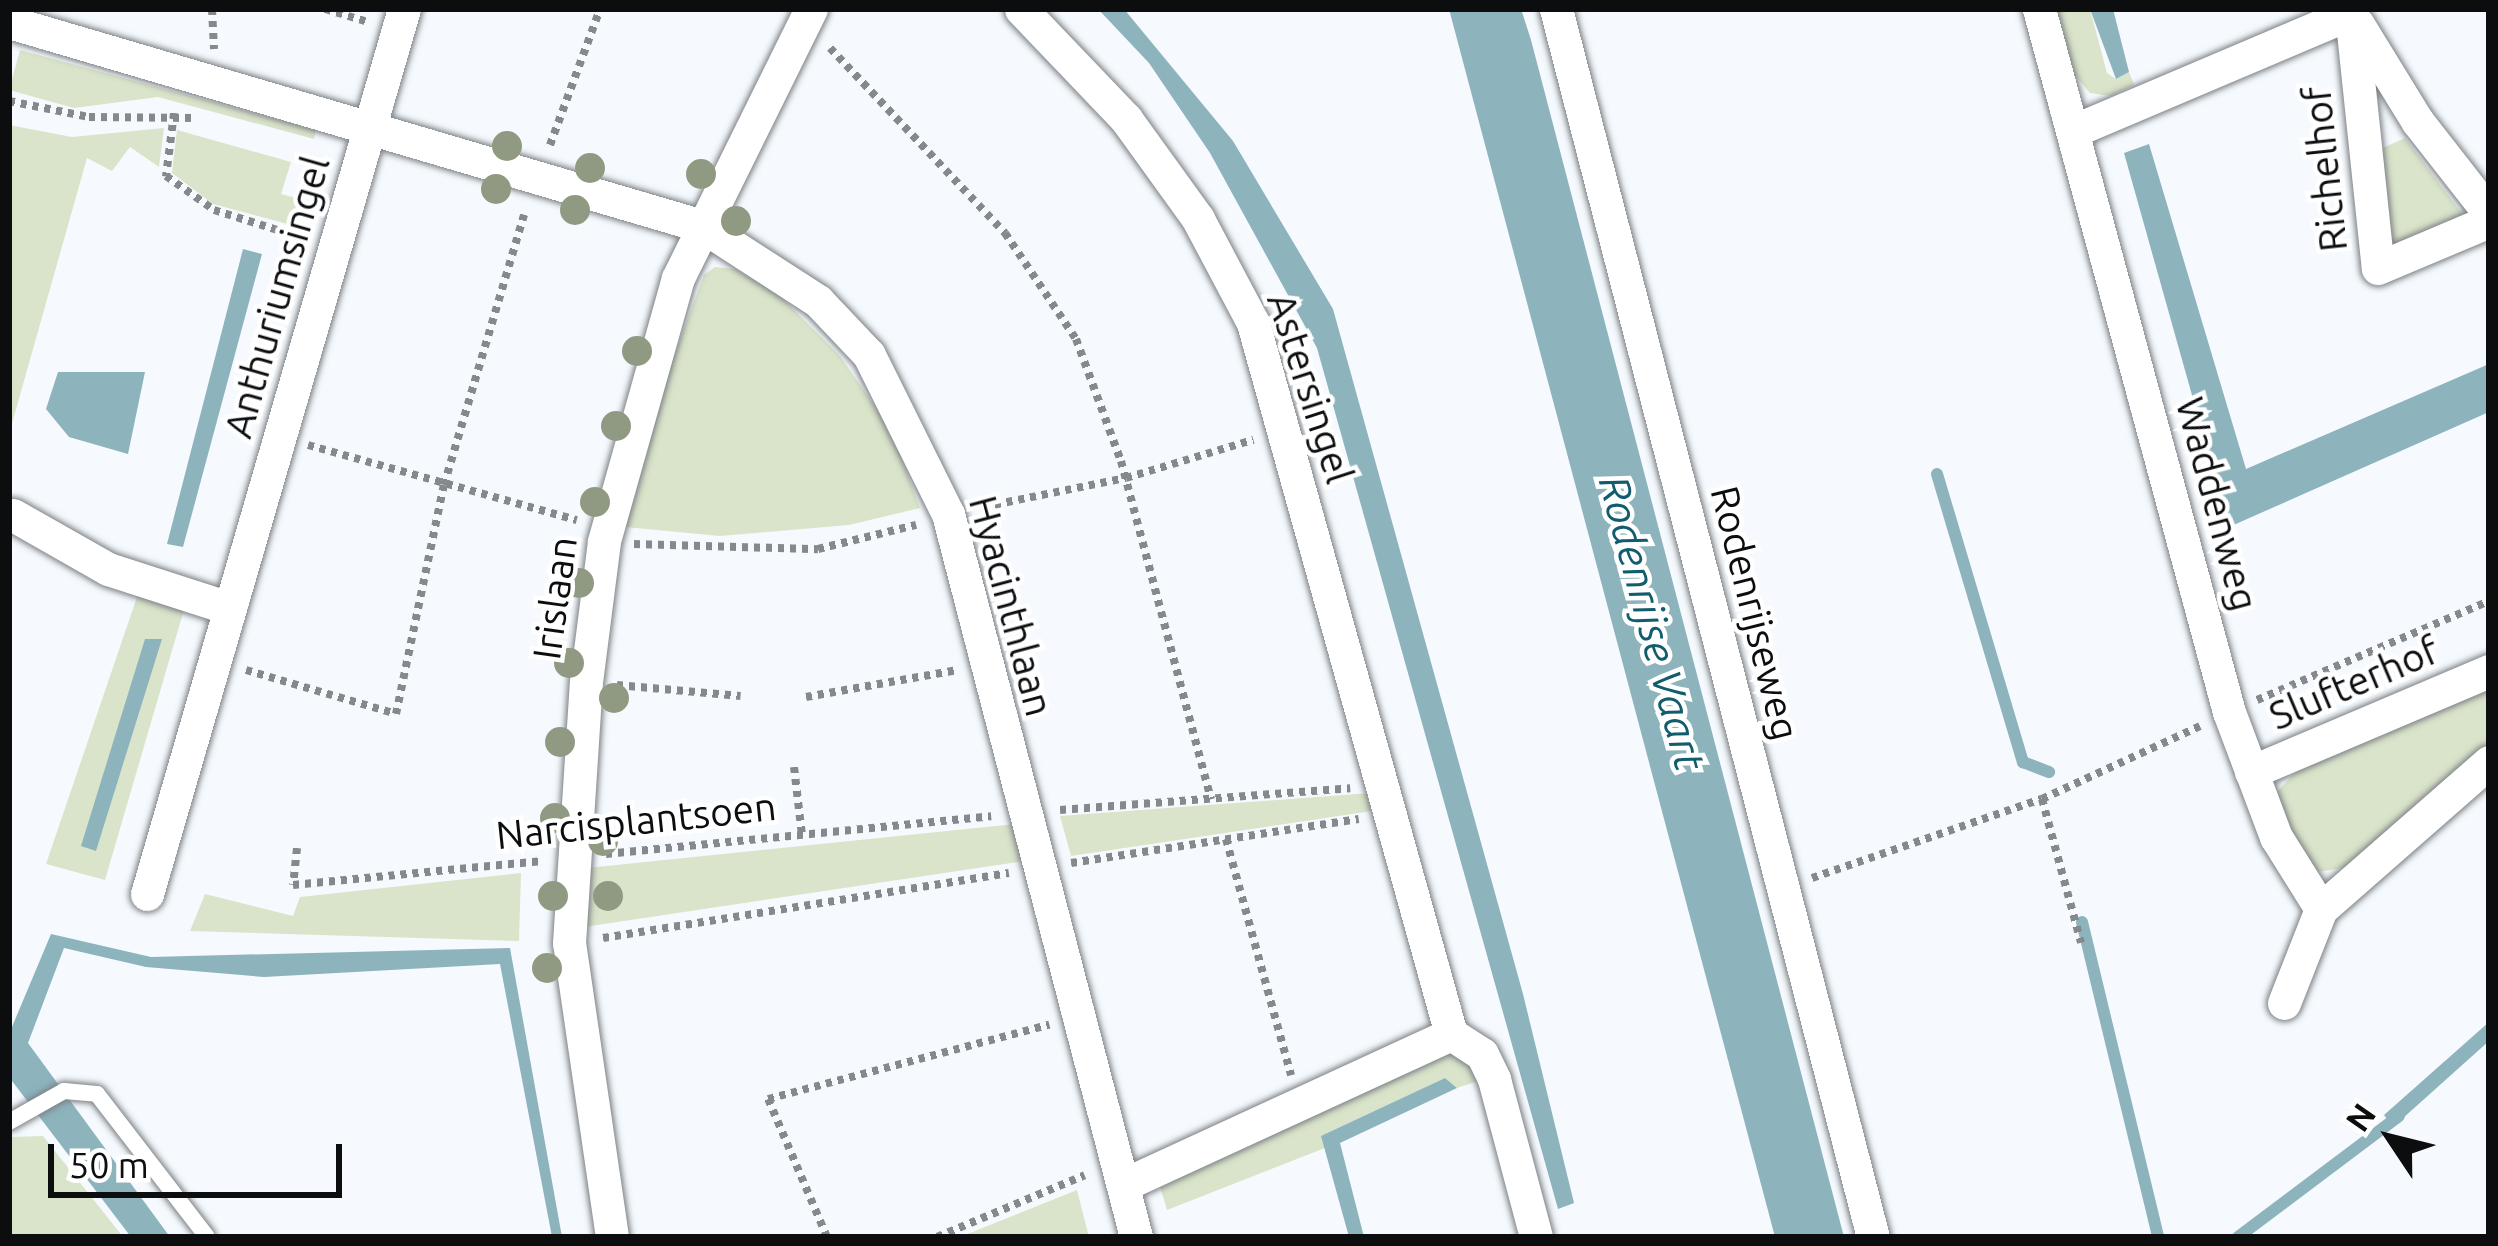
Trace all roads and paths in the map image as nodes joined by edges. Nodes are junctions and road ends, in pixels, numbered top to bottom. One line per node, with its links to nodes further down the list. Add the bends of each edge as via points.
1 (404, 9): 12 (street, Anthuriumsingel)
2 (600, 9): 14 (path)
3 (1021, 9): 37 (street, Astersingel, via 1126,119 1198,219 1253,323)
4 (1556, 9): 44 (street, Rodenrijseweg)
5 (2039, 9): 13 (street, Waddenweg)
6 (2350, 11): 13 (street, Richelhof); 16 (street, Richelhof); 16 (street, Richelhof, via 2378,268)
7 (808, 15): 17 (street, Irislaan); 35 (path, via 1006,233 1076,339 1121,460)
8 (9, 22): 12 (street, Hyacinthlaan)
9 (9, 101): 10 (path, via 89,117)
10 (174, 113): 11 (path); 18 (path, via 166,176 214,210)
11 (211, 122)
12 (370, 131): 17 (street, Hyacinthlaan); 18 (street, Anthuriumsingel)
13 (2073, 131): 31 (street, Waddenweg)
14 (550, 145)
15 (524, 215): 20 (path)
16 (2489, 217)
17 (703, 226): 22 (street, Irislaan, via 678,278); 26 (street, Hyacinthlaan, via 818,301 869,356 947,514)
18 (336, 248): 19 (street, Anthuriumsingel)
19 (280, 436): 20 (path); 24 (street, Anthuriumsingel)
20 (444, 485): 22 (path); 25 (path, via 396,713)
21 (14, 515): 24 (street, via 108,568)
22 (608, 527): 28 (street, Irislaan)
23 (2489, 601): 31 (path)
24 (229, 608): 25 (street, Anthuriumsingel)
25 (214, 661): 45 (street, Anthuriumsingel)
26 (985, 665): 30 (path); 38 (street, Hyacinthlaan)
27 (2489, 671): 34 (street, Slufterhof)
28 (586, 682): 29 (path); 42 (street, Irislaan)
29 (741, 696)
30 (806, 697)
31 (2229, 712): 34 (street, Waddenweg); 36 (path)
32 (2489, 762): 46 (street)
33 (794, 767): 39 (path)
34 (2251, 772): 46 (street, Waddenweg, via 2276,837)
35 (1211, 799): 37 (path); 38 (path)
36 (2042, 799): 44 (path); 48 (path)
37 (1386, 800): 40 (path); 51 (street, Astersingel)
38 (1022, 814): 39 (path, Narcisplantsoen); 43 (street, Hyacinthlaan)
39 (802, 835): 42 (path, Narcisplantsoen)
40 (1226, 839): 43 (path); 52 (path)
41 (297, 848): 42 (path, Narcisplantsoen, via 293,885)
42 (572, 858): 47 (street, Irislaan)
43 (1037, 868): 47 (path); 50 (street, Hyacinthlaan)
44 (1782, 888): 61 (street, Rodenrijseweg)
45 (147, 894)
46 (2321, 909): 49 (street)
47 (569, 943): 56 (street, Irislaan)
48 (2081, 943)
49 (2284, 1003)
50 (1079, 1017): 54 (street, Hyacinthlaan); 57 (path, via 768,1100)
51 (1451, 1034): 52 (street); 60 (street, Astersingel, via 1482,1054 1494,1079)
52 (1299, 1104): 54 (street)
53 (17, 1119): 55 (lane, via 64,1091 97,1094)
54 (1123, 1172): 58 (path); 59 (street, Hyacinthlaan)
55 (208, 1237)
56 (612, 1237)
57 (826, 1237)
58 (937, 1237)
59 (1136, 1237)
60 (1536, 1237)
61 (1874, 1237)

